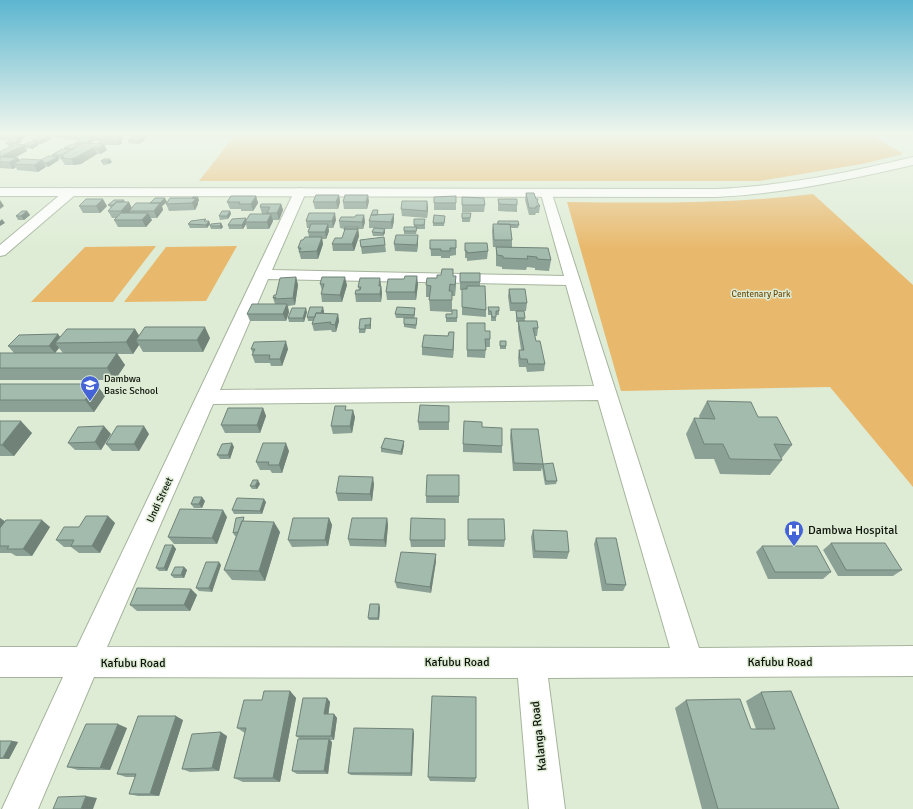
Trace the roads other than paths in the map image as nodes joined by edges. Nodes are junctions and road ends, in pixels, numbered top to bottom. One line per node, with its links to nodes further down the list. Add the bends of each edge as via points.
1 (868, 172): 5 (highway, via 771,190 724,193)
2 (0, 192): 3 (highway)
3 (71, 192): 4 (highway); 6 (street)
4 (300, 192): 5 (highway); 9 (street, Undi Street)
5 (547, 194): 10 (street)
6 (19, 236): 7 (street); 8 (street)
7 (0, 237)
8 (0, 252)
9 (263, 274): 10 (street); 12 (street, Undi Street)
10 (573, 281): 11 (street)
11 (607, 393): 12 (street); 16 (street)
12 (207, 397): 17 (street, Undi Street)
13 (913, 661): 16 (street, Kafubu Road)
14 (0, 662): 17 (street, Kafubu Road)
15 (531, 662): 16 (street, Kafubu Road); 17 (street, Kafubu Road); 19 (street, Kalanga Road)
16 (689, 662)
17 (85, 663): 18 (street, Undi Street)
18 (20, 809)
19 (547, 809)

